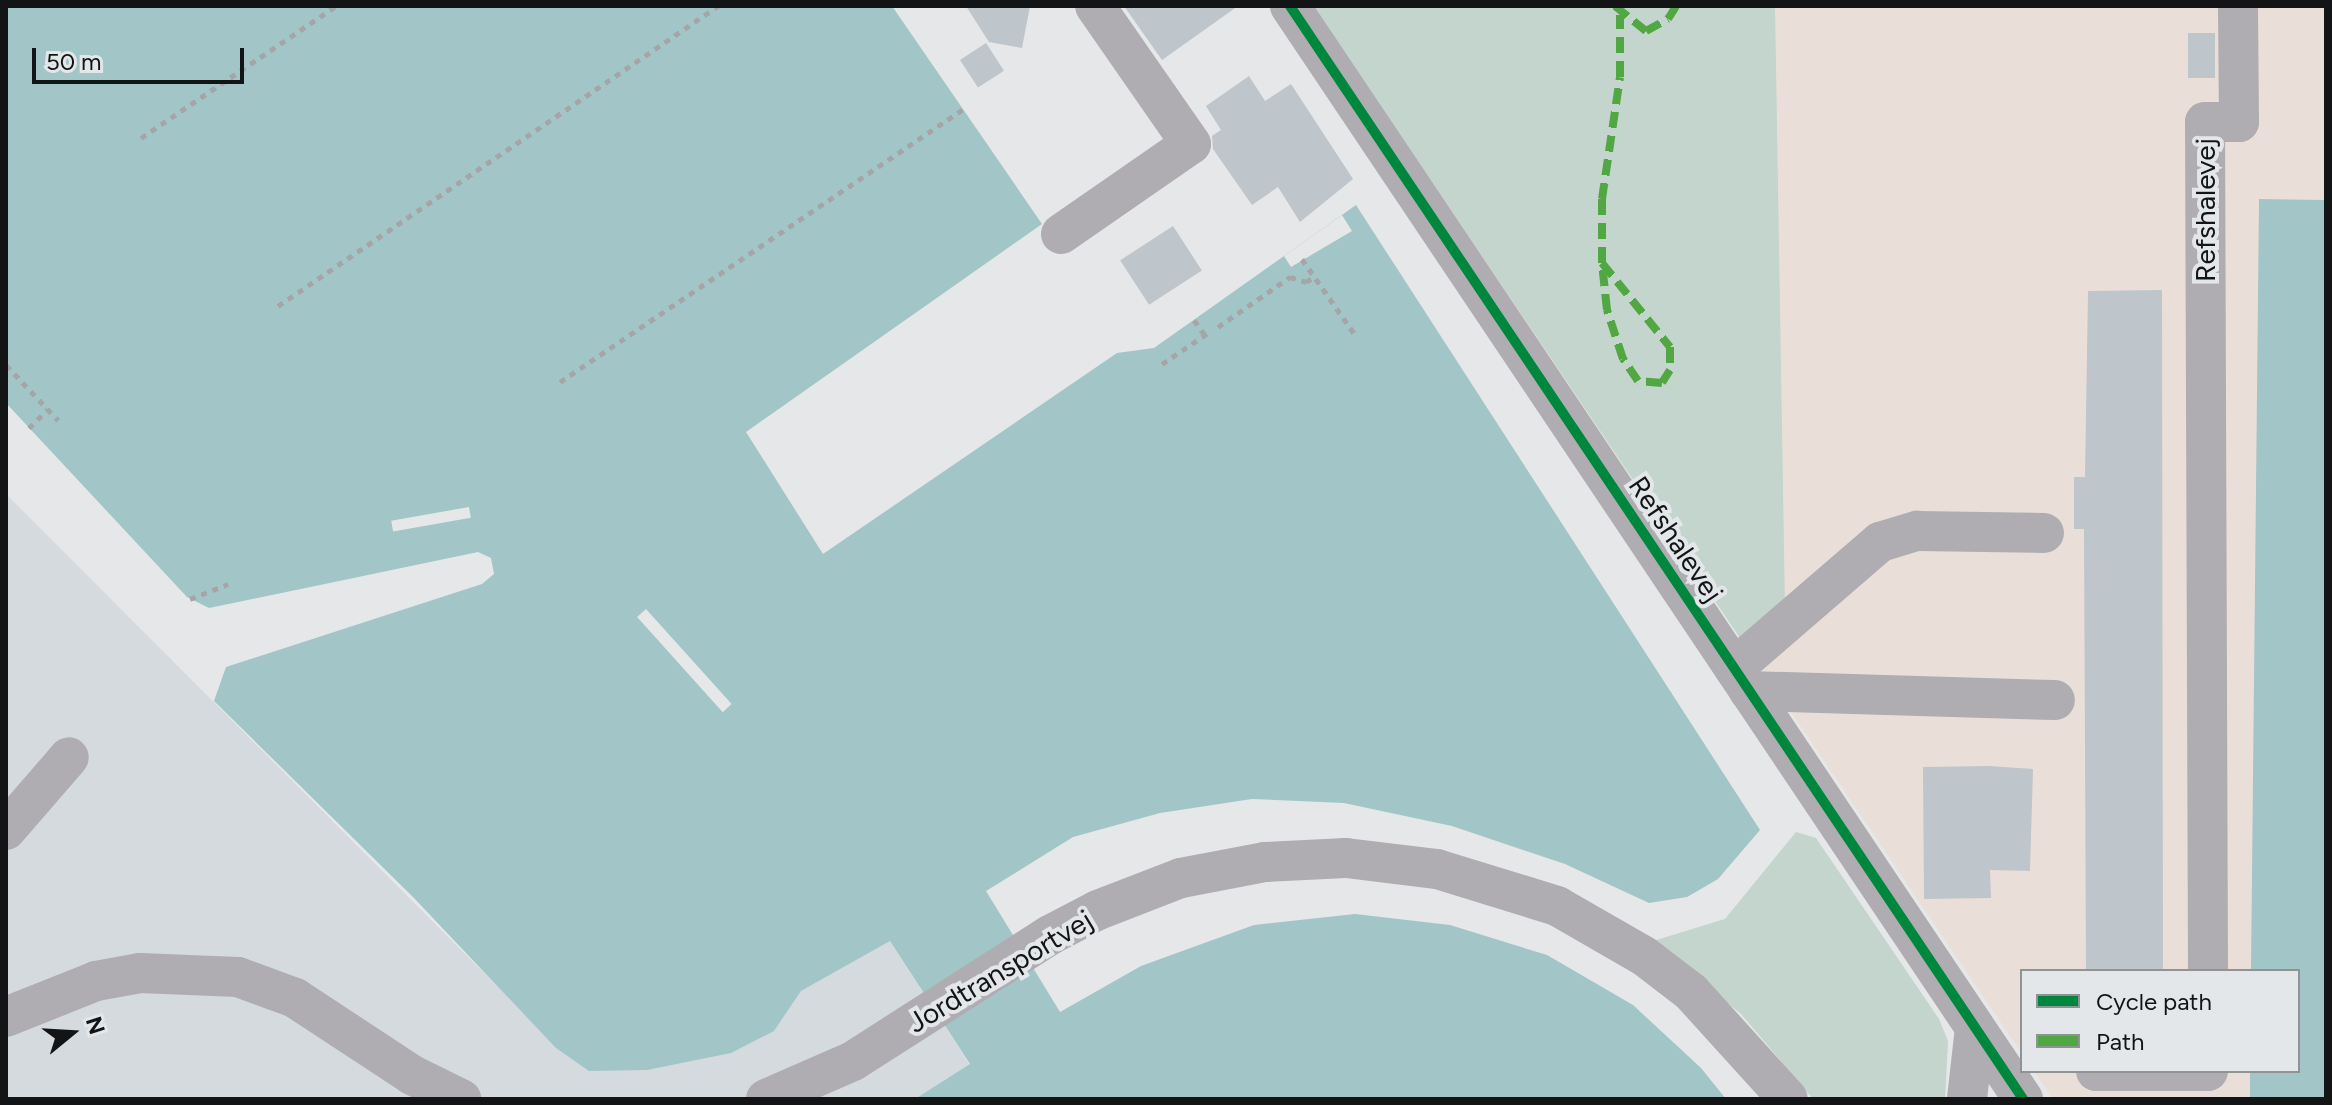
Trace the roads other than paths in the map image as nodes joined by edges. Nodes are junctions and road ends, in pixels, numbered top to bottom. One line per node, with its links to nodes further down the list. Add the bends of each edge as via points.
1 (1095, 6): 4 (street, via 1191,144)
2 (1290, 6): 6 (street, Refshalevej)
3 (2238, 6): 10 (street, Refshalevej, via 2239,122 2205,122)
4 (1061, 234)
5 (2044, 533): 6 (street, via 1917,531 1880,542)
6 (1742, 680): 7 (street); 12 (street, Refshalevej)
7 (2055, 700)
8 (69, 757): 9 (street)
9 (6, 830)
10 (2208, 969)
11 (6, 1017): 13 (street, via 96,981 140,973 238,977 295,998 412,1075)
12 (1996, 1046): 16 (street); 17 (street, Refshalevej)
13 (461, 1099)
14 (766, 1099): 15 (street, Jordtransportvej, via 853,1061 1098,910 1181,878 1265,862 1332,859 1437,869 1557,906 1644,956 1691,992)
15 (1788, 1099)
16 (1967, 1099)
17 (2023, 1099)

